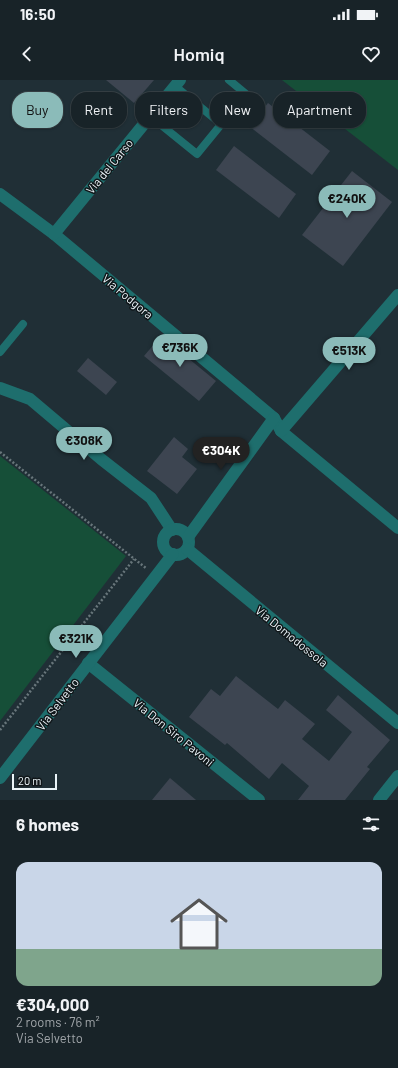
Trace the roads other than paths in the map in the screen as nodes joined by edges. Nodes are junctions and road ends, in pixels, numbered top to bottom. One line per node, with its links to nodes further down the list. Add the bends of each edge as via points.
1 (229, 80): 4 (lane)
2 (178, 83): 3 (street, Via del Carso); 5 (lane)
3 (170, 92)
4 (244, 92)
5 (210, 114)
6 (140, 128): 10 (street, Via del Carso)
7 (165, 128): 8 (lane, via 197,154)
8 (218, 128)
9 (0, 194): 10 (street, Via Podgora)
10 (54, 234): 15 (street, Via Podgora)
11 (398, 295): 16 (street)
12 (23, 324): 13 (lane)
13 (0, 352)
14 (0, 388): 18 (street, via 30,400 151,498)
15 (274, 418): 16 (street, Via Podgora); 19 (street)
16 (281, 431): 17 (street, Via Podgora)
17 (398, 528)
18 (172, 530): 19 (street, via 184,531); 20 (street, via 163,542 166,550)
19 (187, 543): 20 (street, via 180,554); 22 (street, Via Domodossola)
20 (173, 554): 21 (street, Via Selvetto)
21 (88, 663): 24 (street, Via Selvetto); 25 (street, Via Don Siro Pavoni)
22 (398, 723)
23 (398, 776): 26 (street)
24 (0, 778)
25 (259, 800)
26 (379, 800)

